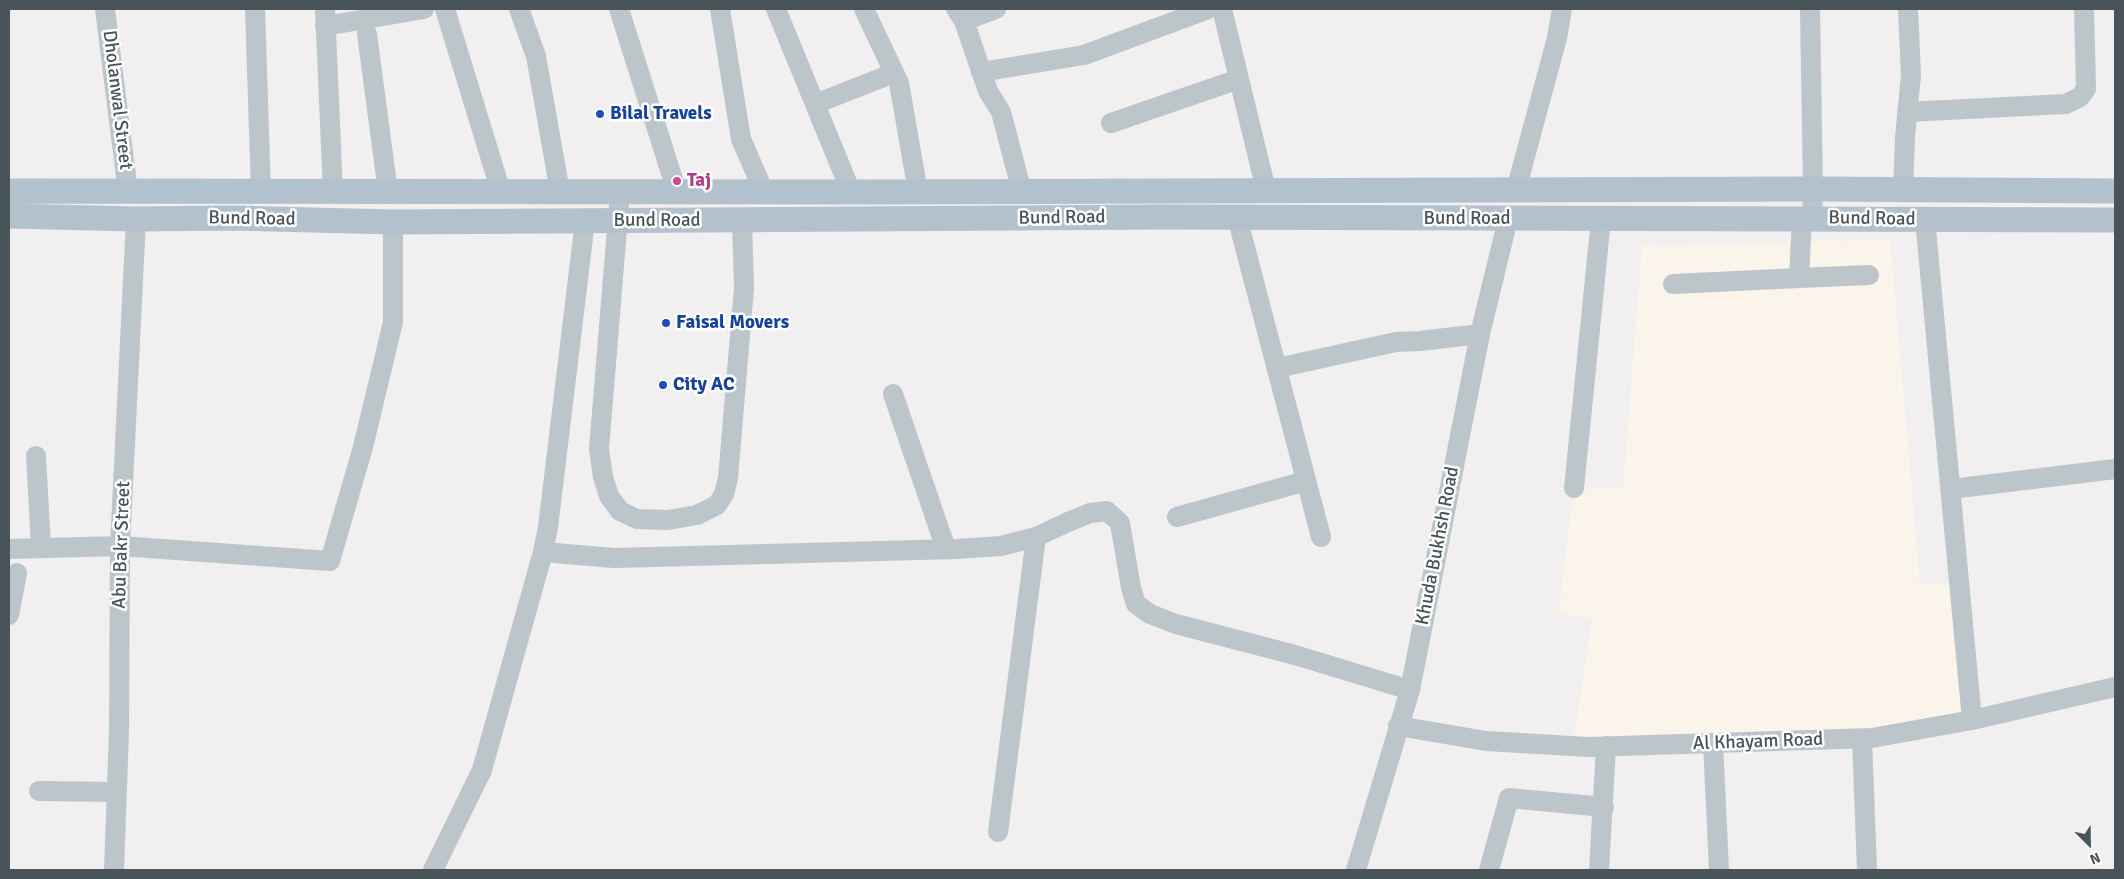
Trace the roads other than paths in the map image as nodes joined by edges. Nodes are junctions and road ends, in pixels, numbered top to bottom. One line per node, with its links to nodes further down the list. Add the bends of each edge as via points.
1 (105, 9): 33 (street, Dholanwal Street)
2 (254, 9): 34 (street)
3 (424, 9): 18 (street)
4 (444, 9): 37 (street)
5 (519, 9): 38 (street, via 536,56)
6 (619, 9): 40 (street)
7 (720, 9): 41 (street, via 741,139)
8 (776, 9): 23 (street)
9 (864, 9): 21 (street)
10 (996, 9): 17 (street)
11 (1208, 9): 20 (street, via 1084,55)
12 (1222, 9): 22 (street)
13 (1562, 9): 29 (street)
14 (1810, 9): 26 (street)
15 (1908, 9): 24 (street, via 1911,75)
16 (2084, 9): 24 (street, via 2086,89 2080,97 2066,104)
17 (960, 15): 20 (street)
18 (325, 18): 35 (street)
19 (367, 34): 36 (street)
20 (982, 72): 44 (street, via 988,91 1001,112)
21 (894, 74): 23 (street); 43 (street, via 899,83)
22 (1239, 79): 25 (street); 28 (street)
23 (815, 104): 42 (street)
24 (1907, 112): 31 (street)
25 (1111, 123)
26 (1813, 189): 29 (main road, Bund Road); 31 (main road, Bund Road); 48 (street)
27 (57, 190): 30 (main road, Bund Road); 33 (main road, Bund Road); 46 (main road)
28 (1266, 190): 29 (main road, Bund Road); 44 (main road, Bund Road)
29 (1516, 190)
30 (9, 191)
31 (1903, 191): 32 (main road, Bund Road)
32 (2115, 191)
33 (128, 192): 34 (main road, Bund Road)
34 (261, 192): 35 (main road, Bund Road)
35 (332, 192): 36 (main road, Bund Road)
36 (388, 192): 37 (main road, Bund Road)
37 (501, 192): 38 (main road, Bund Road)
38 (560, 192): 39 (main road, Bund Road)
39 (620, 192): 40 (main road, Bund Road); 56 (street)
40 (677, 192): 41 (main road, Bund Road)
41 (764, 192): 42 (main road, Bund Road)
42 (851, 192): 43 (main road, Bund Road)
43 (918, 192): 44 (main road, Bund Road)
44 (1022, 192)
45 (9, 216): 46 (main road, Bund Road)
46 (57, 217): 49 (main road, Bund Road)
47 (1237, 217): 50 (main road, Bund Road); 53 (main road, Bund Road); 62 (street)
48 (1807, 218): 51 (main road, Bund Road); 52 (main road, Bund Road); 59 (street)
49 (136, 219): 57 (main road, Bund Road); 72 (street, Abu Bakr Street)
50 (1508, 219): 51 (main road, Bund Road); 61 (street, Khuda Bukhsh Road)
51 (1601, 219): 67 (street)
52 (1925, 219): 54 (main road, Bund Road); 68 (street)
53 (742, 220): 56 (main road, Bund Road); 56 (street, via 744,288 728,478 724,494 716,505 697,515 668,520 637,519 620,511 609,496 598,449)
54 (2115, 220)
55 (585, 221): 56 (main road, Bund Road); 57 (main road, Bund Road); 76 (street)
56 (619, 221)
57 (393, 222): 72 (street, via 393,322 363,447 330,561)
58 (1869, 275): 59 (street)
59 (1799, 278): 60 (street)
60 (1673, 284)
61 (1480, 334): 62 (street, via 1396,342); 80 (street, Khuda Bukhsh Road)
62 (1277, 368): 66 (street)
63 (893, 394): 75 (street)
64 (36, 456): 73 (street)
65 (2115, 469): 68 (street)
66 (1306, 482): 69 (street); 70 (street)
67 (1574, 488)
68 (1950, 489): 81 (street)
69 (1177, 517)
70 (1321, 536)
71 (1036, 537): 75 (street, via 1001,546); 80 (street, via 1068,522 1107,511 1120,523 1136,604 1150,614); 89 (street)
72 (120, 546): 73 (street); 87 (street, Abu Bakr Street)
73 (41, 548): 74 (street)
74 (9, 549)
75 (946, 549): 76 (street, via 614,558)
76 (543, 552): 91 (street, via 482,770)
77 (17, 573): 78 (street)
78 (9, 615)
79 (2115, 688): 81 (street, Al Khayam Road)
80 (1410, 690): 82 (street, Khuda Bukhsh Road)
81 (1972, 720): 83 (street, Al Khayam Road)
82 (1398, 726): 85 (street, Al Khayam Road, via 1486,741); 92 (street, Khuda Bukhsh Road)
83 (1862, 738): 84 (street, Al Khayam Road); 96 (street)
84 (1713, 743): 85 (street, Al Khayam Road); 95 (street)
85 (1606, 746): 88 (street)
86 (39, 791): 87 (street)
87 (117, 792): 90 (street, Abu Bakr Street)
88 (1604, 807): 93 (street, via 1509,798); 94 (street)
89 (998, 832)
90 (114, 870)
91 (433, 870)
92 (1356, 870)
93 (1489, 870)
94 (1600, 870)
95 (1719, 870)
96 (1867, 870)

